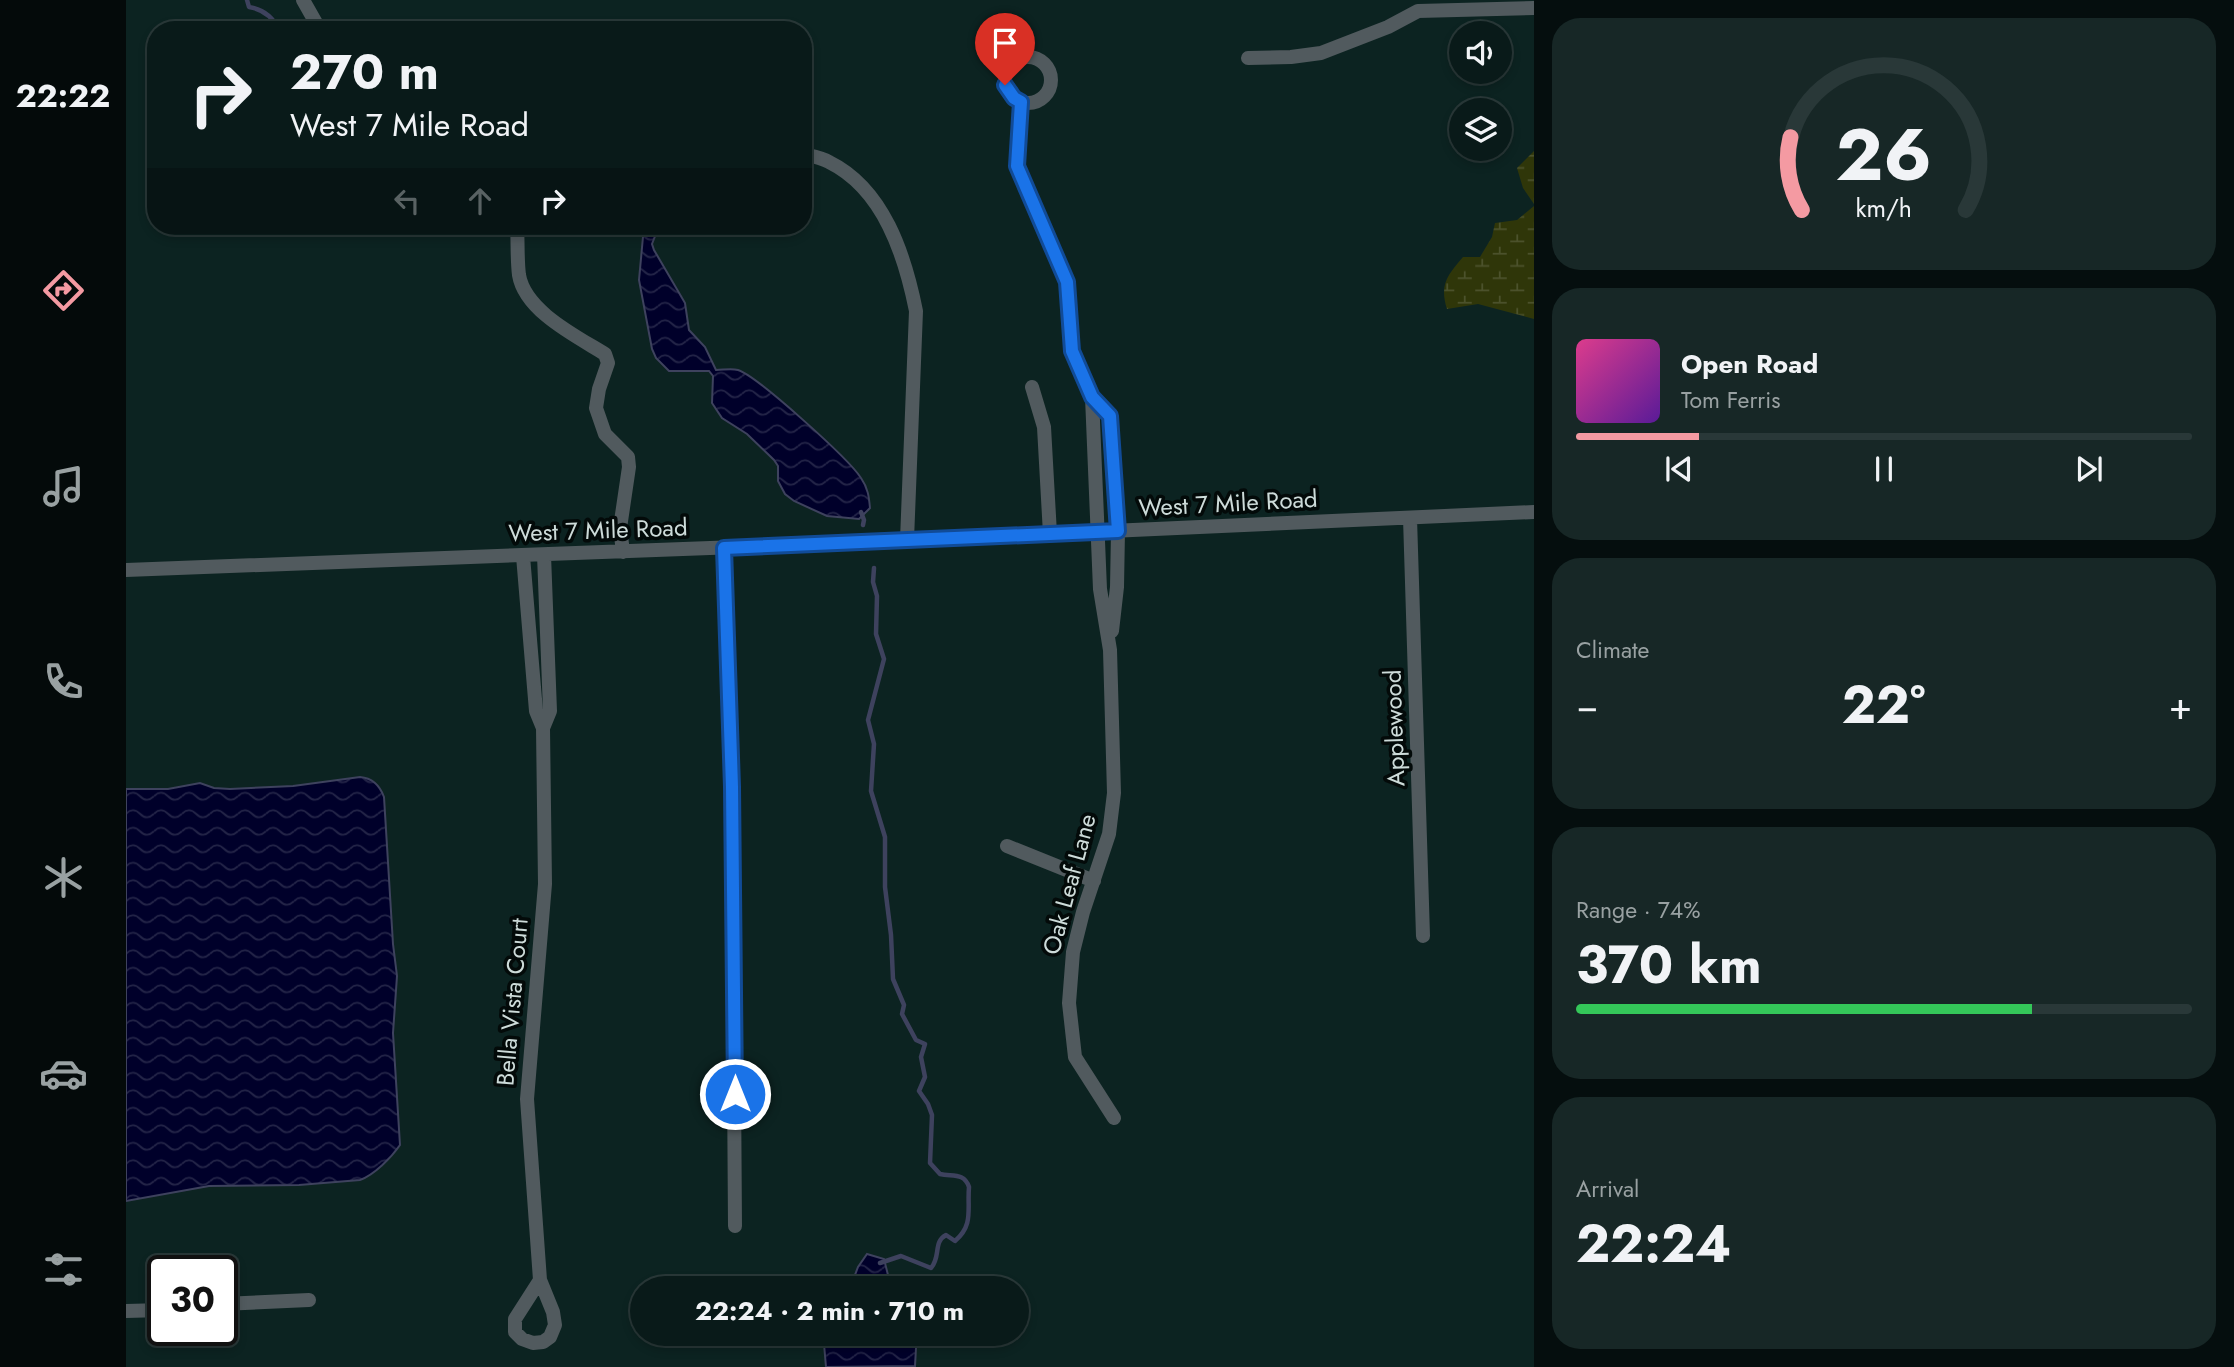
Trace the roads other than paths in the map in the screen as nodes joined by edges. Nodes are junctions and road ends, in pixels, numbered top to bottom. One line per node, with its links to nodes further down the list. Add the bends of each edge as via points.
1 (303, 0): 3 (street)
2 (1534, 8): 4 (street, via 1418,11 1321,53)
3 (315, 21)
4 (1248, 58)
5 (1021, 102): 9 (street, via 1017,166 1067,282 1072,351)
6 (812, 157): 15 (street, via 848,174 872,199 894,236 910,281 916,312)
7 (517, 235): 17 (street, via 519,276 526,295 554,322 605,354 608,363 596,408 605,434 628,457 620,528)
8 (1032, 387): 14 (street, via 1044,427)
9 (1092, 397): 12 (street, Oak Leaf Lane, via 1110,416); 13 (street, Oak Leaf Lane)
10 (1534, 512): 11 (street, West 7 Mile Road)
11 (1410, 518): 12 (street, West 7 Mile Road); 27 (street, Applewood)
12 (1118, 531): 13 (street, West 7 Mile Road); 23 (street, Oak Leaf Lane)
13 (1098, 532): 14 (street, West 7 Mile Road); 23 (street, Oak Leaf Lane, via 1100,589)
14 (1050, 534): 15 (street, West 7 Mile Road)
15 (906, 540): 16 (street, West 7 Mile Road)
16 (724, 548): 17 (street, West 7 Mile Road); 29 (street, via 732,787)
17 (623, 552): 18 (street, West 7 Mile Road)
18 (544, 555): 19 (street, West 7 Mile Road); 21 (street, Bella Vista Court)
19 (523, 556): 20 (street, West 7 Mile Road); 22 (street, Bella Vista Court)
20 (126, 570)
21 (547, 643): 22 (street); 24 (street, Bella Vista Court, via 550,711)
22 (530, 644): 24 (street, Bella Vista Court, via 536,711)
23 (1110, 650): 26 (street, Oak Leaf Lane, via 1114,793 1109,834)
24 (543, 728): 30 (street, Bella Vista Court, via 545,884 527,1099)
25 (1007, 846): 26 (street)
26 (1094, 881): 28 (street, Oak Leaf Lane, via 1073,953 1070,1031 1075,1057)
27 (1423, 936)
28 (1114, 1118)
29 (735, 1226)
30 (540, 1280)
31 (309, 1300): 32 (street)
32 (238, 1303)
33 (147, 1310): 34 (street)
34 (126, 1311)

